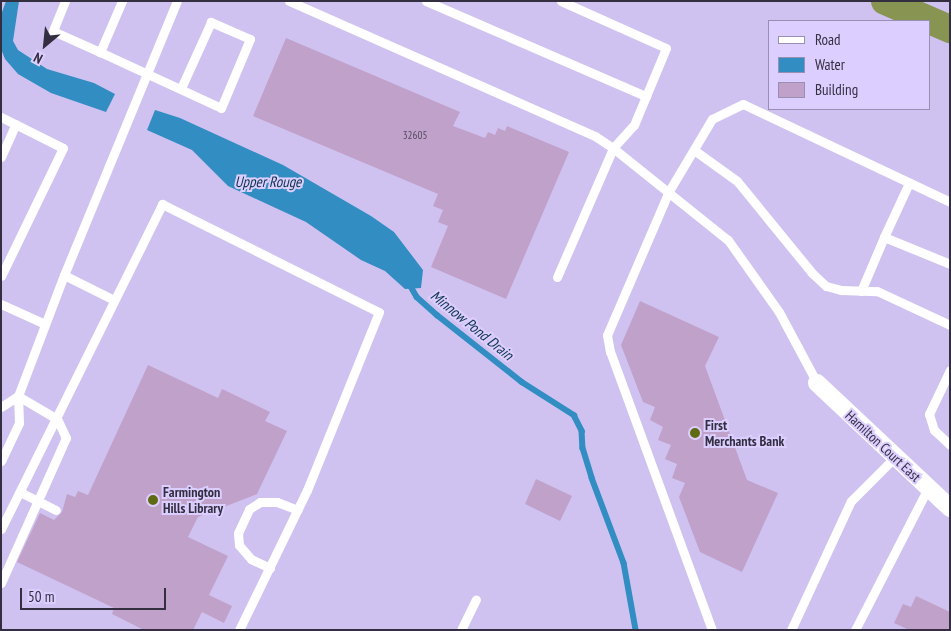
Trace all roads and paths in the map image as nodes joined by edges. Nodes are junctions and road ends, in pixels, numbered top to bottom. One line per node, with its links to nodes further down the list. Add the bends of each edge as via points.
1 (65, 1): 11 (lane, via 53,31)
2 (122, 1): 11 (lane)
3 (177, 1): 12 (lane)
4 (289, 1): 17 (lane, via 595,136)
5 (426, 1): 14 (lane)
6 (561, 1): 14 (lane, via 666,48)
7 (885, 1): 8 (highway)
8 (929, 20)
9 (931, 21): 10 (highway)
10 (950, 29)
11 (100, 52): 12 (lane)
12 (146, 72): 13 (lane); 25 (lane)
13 (181, 88): 13 (lane, via 221,108 250,39 211,22)
14 (646, 96): 17 (lane, via 634,124)
15 (1, 117): 16 (lane)
16 (16, 124): 19 (lane); 26 (lane, via 63,148)
17 (613, 148): 21 (lane); 27 (lane)
18 (694, 150): 20 (lane, via 712,119 744,104); 21 (lane); 28 (lane, via 736,181 826,286)
19 (1, 157)
20 (909, 183): 22 (lane); 23 (lane)
21 (668, 191): 34 (lane, via 728,240 779,312); 53 (lane, via 607,335 610,352)
22 (950, 202)
23 (884, 236): 24 (lane); 28 (lane)
24 (950, 264)
25 (64, 275): 29 (lane); 31 (lane)
26 (1, 276)
27 (557, 277)
28 (861, 292): 32 (lane, via 877,291)
29 (114, 300): 37 (lane); 46 (lane, via 162,204 379,312)
30 (1, 304): 31 (lane)
31 (45, 324): 35 (lane)
32 (950, 325)
33 (950, 370): 38 (lane, via 929,414 934,430)
34 (817, 383): 39 (street, Hamilton Court East)
35 (18, 396): 36 (lane); 37 (lane); 40 (lane, via 19,423)
36 (1, 406)
37 (57, 419): 42 (lane); 43 (lane, via 66,438)
38 (950, 445)
39 (894, 458): 41 (street, Hamilton Court East); 54 (lane, via 851,501)
40 (1, 461)
41 (928, 488): 44 (street, Hamilton Court East); 55 (lane)
42 (20, 492): 43 (lane); 47 (lane)
43 (38, 502): 45 (lane); 49 (lane)
44 (950, 508)
45 (56, 510)
46 (298, 510): 48 (lane); 48 (lane, via 277,502 260,502 249,509 238,533 239,545 251,559)
47 (1, 529)
48 (270, 568): 51 (lane)
49 (1, 583)
50 (476, 599): 52 (lane)
51 (239, 630)
52 (461, 630)
53 (712, 630)
54 (791, 630)
55 (855, 630)

